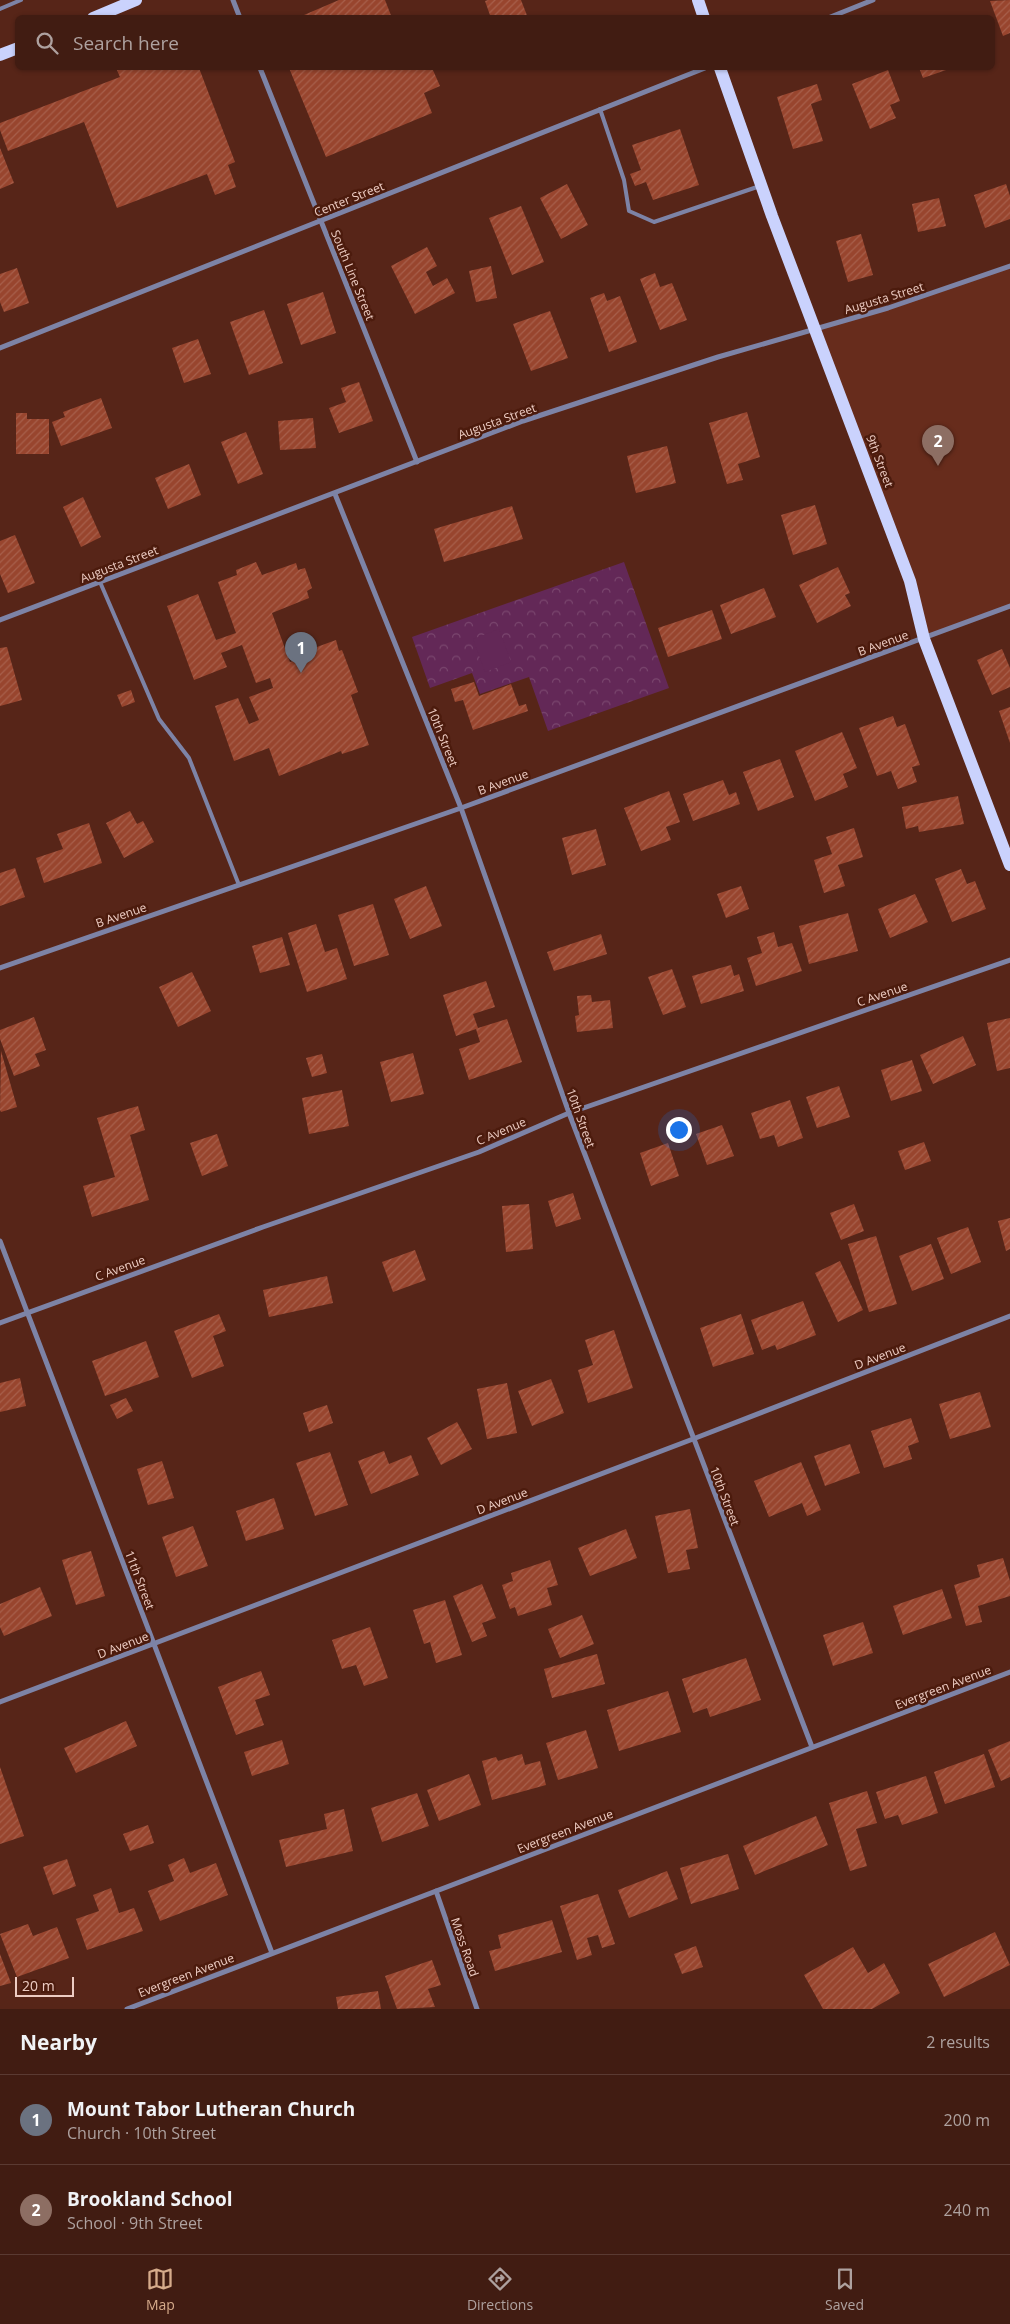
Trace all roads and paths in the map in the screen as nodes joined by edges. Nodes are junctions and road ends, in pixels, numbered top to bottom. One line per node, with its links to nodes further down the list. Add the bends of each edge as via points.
1 (21, 0): 6 (lane)
2 (233, 0): 8 (street)
3 (698, 0): 9 (main road)
4 (873, 0): 10 (street)
5 (131, 1): 7 (main road)
6 (0, 8)
7 (100, 15)
8 (239, 15)
9 (703, 15)
10 (836, 15)
11 (15, 49): 12 (main road)
12 (1, 51)
13 (261, 70): 18 (street, South Line Street)
14 (699, 70): 16 (street, Center Street)
15 (721, 70): 17 (main road, 9th Street)
16 (600, 109): 17 (lane, via 622,172 629,210 654,222); 18 (street, Center Street)
17 (761, 186): 20 (main road, 9th Street)
18 (320, 221): 21 (street, Center Street); 22 (street, South Line Street)
19 (1010, 266): 20 (street, Augusta Street, via 888,308)
20 (814, 328): 22 (street, Augusta Street, via 523,421); 27 (main road, 9th Street, via 910,581)
21 (0, 348)
22 (417, 462): 23 (street, Augusta Street)
23 (335, 494): 24 (street, Augusta Street); 28 (street, 10th Street)
24 (100, 582): 26 (street, Augusta Street); 30 (lane, via 159,719 189,758)
25 (1010, 606): 27 (street, B Avenue)
26 (0, 620)
27 (924, 639): 28 (street, B Avenue); 29 (main road, 9th Street)
28 (461, 808): 30 (street, B Avenue); 33 (street, 10th Street)
29 (1010, 865)
30 (239, 885): 32 (street, B Avenue)
31 (1010, 960): 33 (street, C Avenue)
32 (0, 968)
33 (569, 1114): 35 (street, C Avenue, via 479,1152); 38 (street, 10th Street)
34 (0, 1241): 35 (street, 11th Street)
35 (27, 1312): 37 (street, C Avenue); 39 (street, 11th Street)
36 (1010, 1316): 38 (street, D Avenue)
37 (0, 1323)
38 (693, 1439): 39 (street, D Avenue); 42 (street, 10th Street)
39 (154, 1644): 41 (street, D Avenue); 44 (street, 11th Street)
40 (1010, 1672): 42 (street, Evergreen Avenue)
41 (0, 1702)
42 (812, 1747): 43 (street, Evergreen Avenue)
43 (436, 1891): 44 (street, Evergreen Avenue); 46 (street, Moss Road)
44 (272, 1953): 45 (street, Evergreen Avenue)
45 (127, 2009)
46 (477, 2009)

